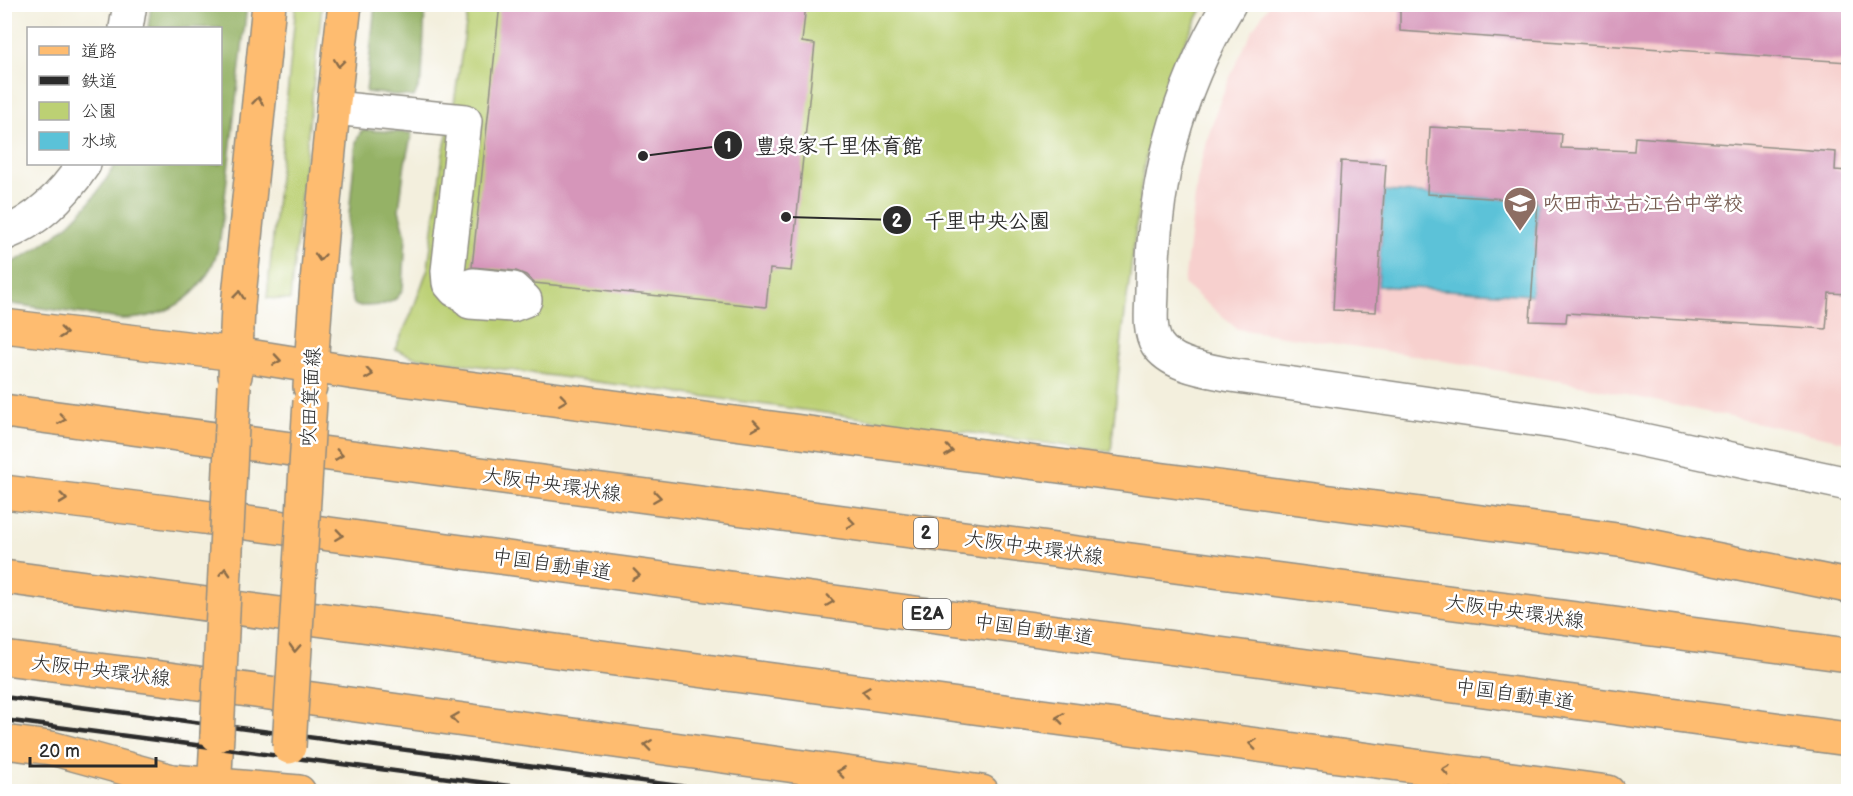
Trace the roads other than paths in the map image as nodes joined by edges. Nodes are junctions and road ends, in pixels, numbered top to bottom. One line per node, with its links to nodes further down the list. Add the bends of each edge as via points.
1 (130, 4): 5 (street)
2 (269, 4): 11 (main road, one-way to 2)
3 (345, 4): 6 (main road, 吹田箕面線, one-way to 6)
4 (1229, 4): 14 (street, via 1190,80 1161,176 1152,274 1152,329 1157,345 1172,358 1231,375 1568,424)
5 (126, 27)
6 (333, 108): 9 (street, via 465,122 448,271 451,287); 12 (main road, 吹田箕面線, one-way to 12)
7 (83, 165): 8 (street, via 52,204)
8 (4, 234)
9 (460, 290)
10 (4, 326): 11 (main road, one-way to 11)
11 (236, 354): 12 (main road, one-way to 12); 23 (main road, one-way to 11, bridge)
12 (311, 366): 17 (main road, one-way to 17, via 1625,541); 24 (main road, 吹田箕面線, one-way to 24, bridge)
13 (4, 411): 18 (main road, 大阪中央環状線 / 2, one-way to 18)
14 (1848, 484)
15 (4, 492): 20 (main road, 中国自動車道 / E2A, one-way to 20)
16 (4, 577): 27 (main road, one-way to 16)
17 (1848, 586)
18 (1848, 655)
19 (4, 658): 26 (main road, 大阪中央環状線, one-way to 19)
20 (1848, 739)
21 (4, 742): 22 (main road, via 51,748)
22 (125, 780): 23 (main road, via 172,781)
23 (214, 789): 24 (main road)
24 (287, 791): 25 (main road)
25 (298, 792)
26 (982, 792)
27 (1608, 792)

